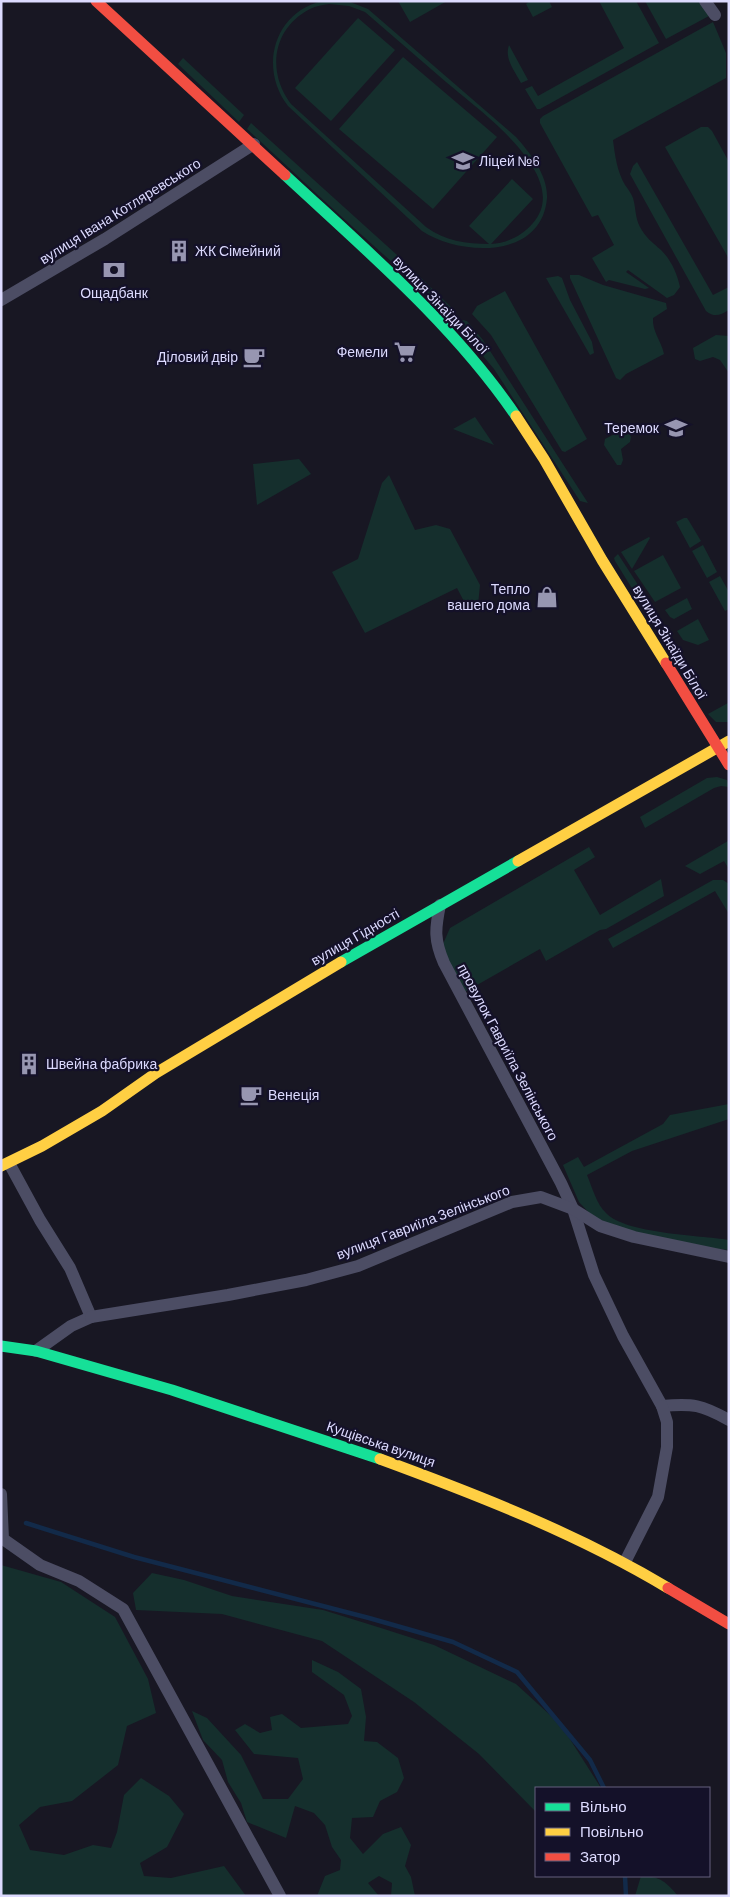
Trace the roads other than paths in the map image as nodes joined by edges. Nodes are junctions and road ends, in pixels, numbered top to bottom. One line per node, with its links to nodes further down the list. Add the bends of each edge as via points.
1 (96, 1): 4 (street, вулиця Зінаїди Білої)
2 (705, 1): 3 (street)
3 (715, 16)
4 (254, 144): 5 (street, вулиця Івана Котляревського, via 106,239); 7 (street, вулиця Зінаїди Білої, via 447,330 482,369 553,475)
5 (1, 300)
6 (729, 741): 7 (street, вулиця Гідності)
7 (716, 748): 8 (street); 9 (street, вулиця Гідності)
8 (729, 765)
9 (440, 905): 10 (street, вулиця Гідності, via 224,1031 102,1111); 11 (street, провулок Гавриїла Зелінського, via 435,928 436,946)
10 (5, 1164): 13 (street, via 70,1268)
11 (573, 1209): 12 (street, вулиця Гавриїла Зелінського, via 600,1226 634,1237); 13 (street, вулиця Гавриїла Зелінського, via 540,1198 512,1202 358,1266 228,1295); 16 (street, провулок Гавриїла Зелінського, via 594,1275)
12 (729, 1258)
13 (91, 1317): 15 (street, вулиця Гавриїла Зелінського, via 71,1326)
14 (1, 1346): 15 (street, Кущівська вулиця)
15 (36, 1351): 19 (street, Кущівська вулиця, via 172,1390 361,1452 476,1494)
16 (662, 1406): 17 (street, via 686,1403 706,1407); 19 (street, провулок Гавриїла Зелінського, via 667,1422 667,1447 658,1497)
17 (729, 1420)
18 (1, 1494): 21 (street, via 3,1539 40,1565 80,1581 123,1609)
19 (625, 1562): 20 (street, Кущівська вулиця)
20 (729, 1624)
21 (280, 1896)

